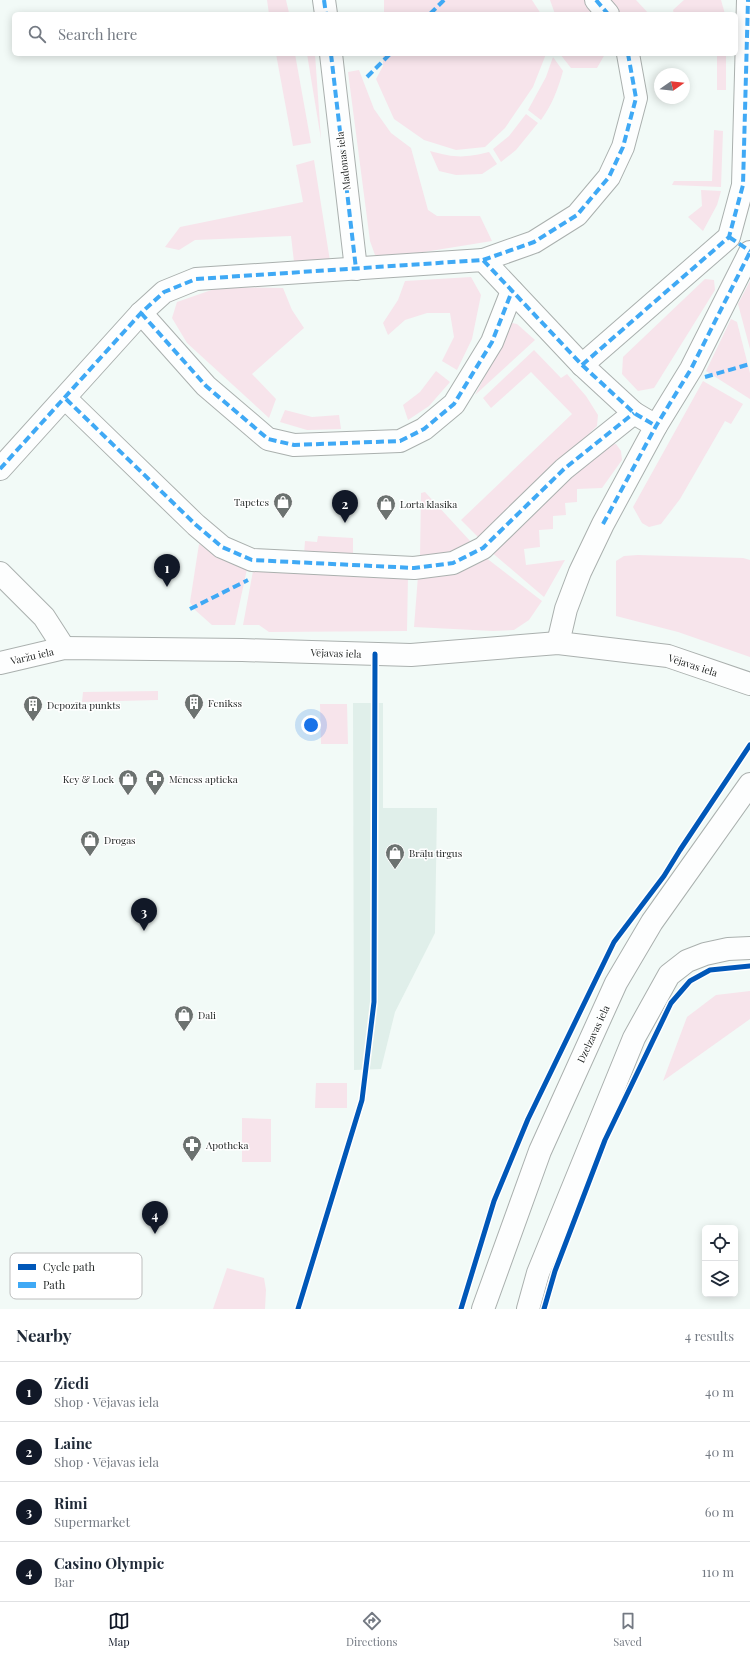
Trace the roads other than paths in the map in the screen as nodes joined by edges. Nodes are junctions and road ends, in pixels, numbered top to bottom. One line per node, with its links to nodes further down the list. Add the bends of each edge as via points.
1 (324, 0): 4 (street)
2 (596, 0): 5 (street)
3 (748, 0): 8 (street, via 743,185)
4 (326, 12)
5 (606, 12)
6 (331, 56): 11 (street, Madonas iela)
7 (628, 56): 10 (street, via 636,98 623,147 609,177 577,215 534,242)
8 (729, 237): 9 (street); 14 (street)
9 (750, 252): 17 (street, via 691,369)
10 (483, 260): 11 (street); 12 (street)
11 (356, 269): 13 (street, via 196,279 164,292)
12 (512, 290): 13 (street, via 492,342 454,404 424,429 400,441 294,445 268,439 206,386); 14 (street)
13 (141, 313): 15 (street)
14 (582, 365): 16 (street)
15 (66, 398): 16 (street, via 196,525 222,547 252,560 414,568 452,563 483,548 564,469); 18 (street)
16 (634, 413): 17 (street)
17 (656, 426): 20 (street, via 580,572 566,609)
18 (0, 469)
19 (0, 572): 21 (street, via 44,617)
20 (558, 643): 21 (street, Vējavas iela, via 411,655); 23 (street, Vējavas iela, via 668,656)
21 (64, 648): 22 (street, Varžu iela)
22 (0, 663)
23 (750, 684)
24 (750, 784): 26 (street, Dzelzavas iela, via 652,922 616,983 540,1151)
25 (750, 948): 27 (street, via 705,954 687,961 670,975 634,1038 538,1273)
26 (483, 1309)
27 (528, 1309)

